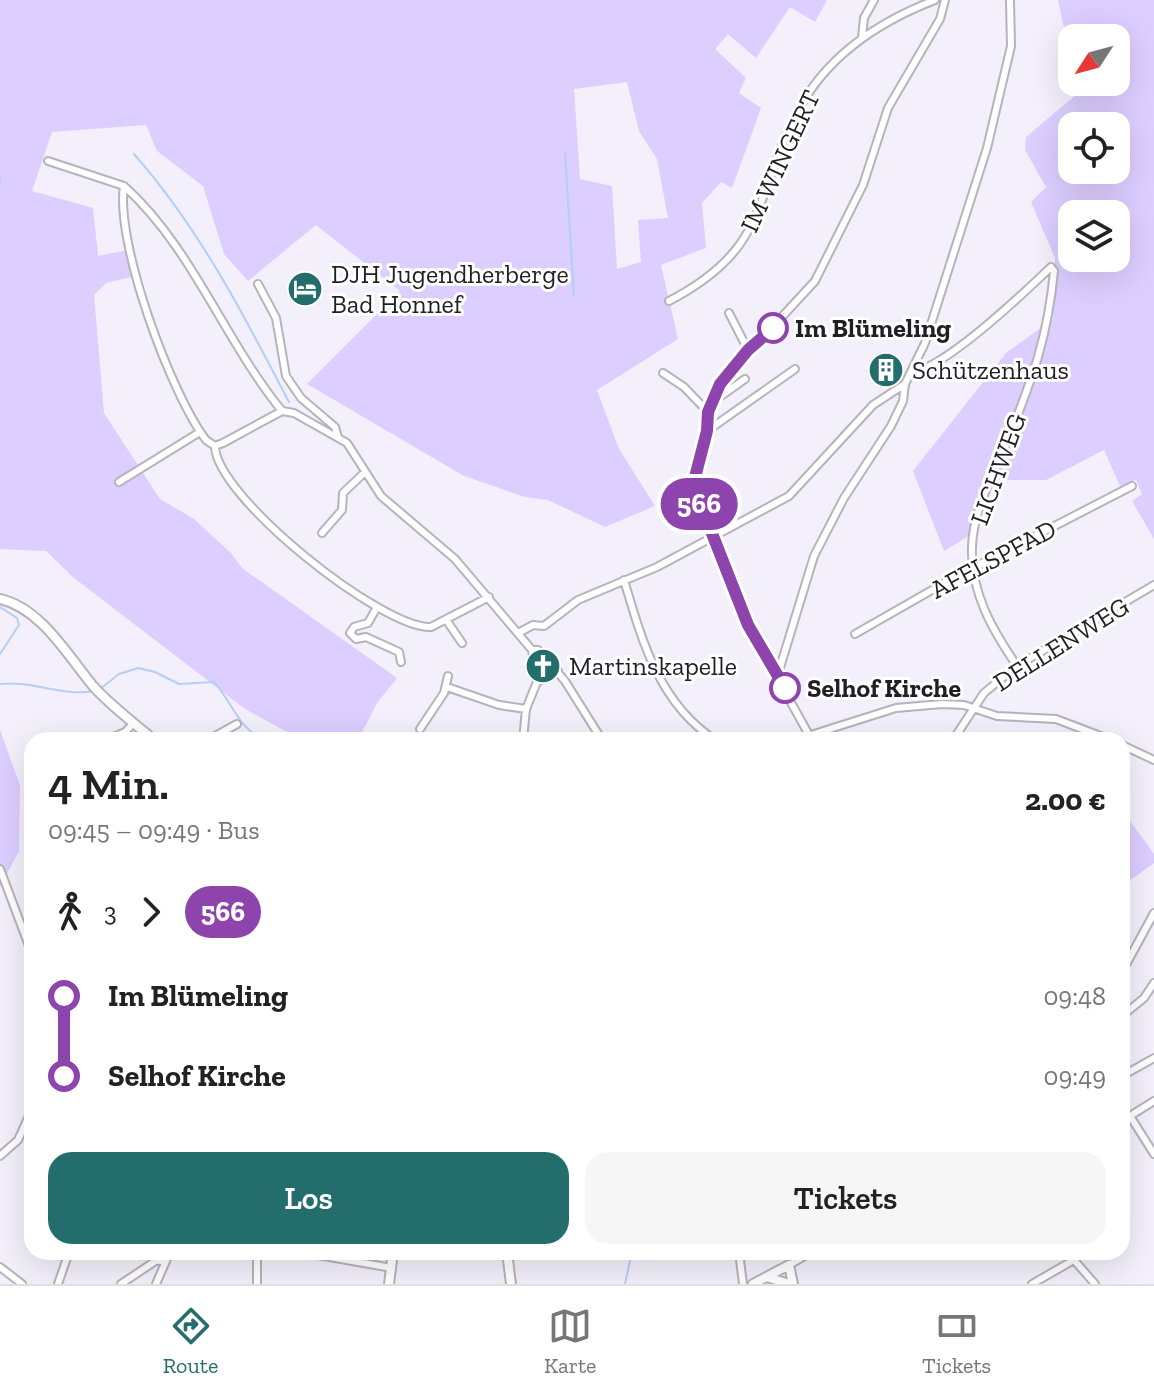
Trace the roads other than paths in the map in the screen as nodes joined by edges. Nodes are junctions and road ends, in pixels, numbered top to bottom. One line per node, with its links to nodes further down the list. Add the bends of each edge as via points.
1 (874, 0): 5 (street)
2 (935, 0): 5 (street, IM WINGERT)
3 (945, 0): 11 (street, via 940,19 888,108 863,185 815,281)
4 (1010, 0): 13 (street, via 1011,46 987,148)
5 (862, 37): 9 (street, IM WINGERT, via 840,54 798,110 748,234 714,275)
6 (48, 161): 7 (street)
7 (124, 186): 18 (street, via 160,223 256,381); 21 (street, via 123,227 137,274 168,370)
8 (258, 284): 22 (street, via 276,318 286,376 301,398 335,427)
9 (669, 301)
10 (729, 313): 11 (street)
11 (748, 350): 17 (street)
12 (795, 369): 20 (street)
13 (911, 372): 16 (street); 29 (street, LICHWEG, via 930,368 1051,267 1054,271 1046,337 979,508)
14 (663, 373): 19 (street)
15 (745, 379): 17 (street)
16 (905, 384): 28 (street, via 856,422 800,487); 43 (street, via 891,426 814,556)
17 (711, 403): 19 (street)
18 (282, 411): 22 (street); 23 (street)
19 (708, 412): 20 (street)
20 (707, 431): 28 (street, via 693,485)
21 (200, 432): 23 (street); 25 (street)
22 (338, 437): 24 (street, via 356,455)
23 (215, 446): 34 (street, via 221,467 256,510 302,554)
24 (364, 473): 27 (street, via 343,493 342,510); 32 (street, via 381,496 455,559)
25 (119, 482)
26 (1132, 486): 29 (street, AFELSPFAD)
27 (322, 533)
28 (716, 537): 30 (street); 43 (street, via 748,625)
29 (973, 569): 37 (street, AFELSPFAD); 41 (street, LICHWEG, via 994,633)
30 (624, 580): 36 (street, via 578,600 544,626); 57 (street, via 660,681)
31 (1154, 585): 41 (street, DELLENWEG)
32 (489, 597): 35 (street); 36 (street)
33 (0, 599): 49 (main road, via 36,620 93,686)
34 (377, 607): 35 (street, via 421,628); 40 (street, via 368,623 350,633 399,652)
35 (447, 621): 38 (street)
36 (520, 632): 39 (street)
37 (855, 634)
38 (462, 643)
39 (532, 650): 42 (street); 45 (street)
40 (401, 662)
41 (1017, 666): 48 (street, DELLENWEG, via 984,693)
42 (558, 671): 45 (street); 56 (street)
43 (778, 675): 58 (street)
44 (448, 676): 46 (street)
45 (537, 682): 47 (street)
46 (447, 687): 47 (street); 51 (street)
47 (526, 709): 55 (street)
48 (975, 709): 59 (street, via 942,704 896,708); 60 (street, DELLENWEG); 61 (street, via 1056,719)
49 (134, 723): 52 (street); 53 (main road)
50 (237, 724): 54 (street)
51 (420, 729)
52 (125, 732)
53 (145, 732)
54 (222, 732)
55 (524, 732)
56 (597, 732)
57 (703, 732)
58 (811, 732)
59 (825, 732)
60 (959, 732)
61 (1090, 732)
62 (1130, 749): 63 (street)
63 (1154, 760)
64 (0, 869): 66 (street)
65 (1154, 914): 67 (street)
66 (24, 933)
67 (1130, 954)
68 (1154, 983): 69 (street)
69 (1130, 1009)
70 (1154, 1058): 71 (street)
71 (1130, 1072)
72 (1154, 1101): 73 (street)
73 (1130, 1116): 75 (street)
74 (24, 1127): 76 (street)
75 (1154, 1154)
76 (0, 1156)
77 (66, 1260): 92 (street)
78 (257, 1260): 95 (street)
79 (346, 1260): 89 (street)
80 (392, 1260): 89 (main road)
81 (508, 1260): 97 (main road)
82 (740, 1260): 98 (street)
83 (791, 1260): 87 (street)
84 (798, 1260): 87 (street)
85 (1072, 1261): 101 (street); 102 (street)
86 (165, 1262): 93 (street, via 157,1260); 94 (street)
87 (789, 1265): 90 (main road); 100 (main road)
88 (0, 1267): 91 (street)
89 (392, 1268): 96 (main road)
90 (767, 1277): 99 (main road); 100 (main road)
91 (22, 1284)
92 (58, 1284)
93 (121, 1284)
94 (156, 1284)
95 (257, 1284)
96 (389, 1284)
97 (511, 1284)
98 (743, 1284)
99 (753, 1284)
100 (791, 1284)
101 (1032, 1284)
102 (1095, 1284)

